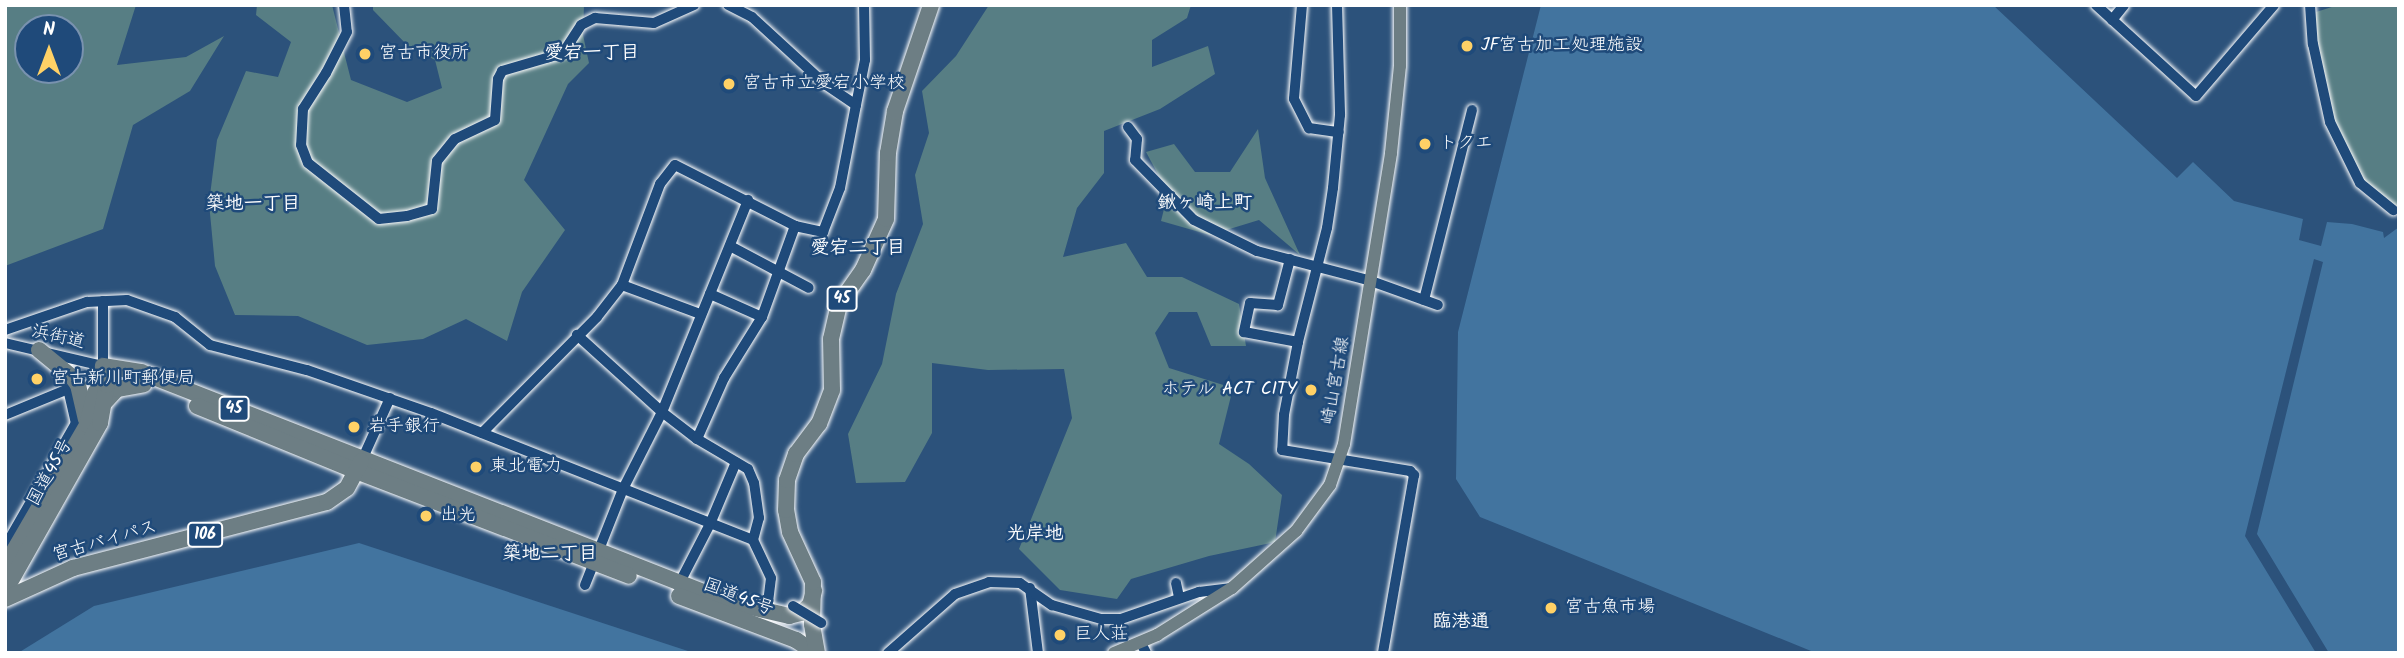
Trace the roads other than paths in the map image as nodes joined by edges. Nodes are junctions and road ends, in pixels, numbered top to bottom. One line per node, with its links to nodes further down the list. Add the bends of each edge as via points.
1 (344, 5): 2 (street, via 346,32 303,109 301,145 308,163 379,219 432,209 437,161 454,139 495,120 502,72 563,53 581,25 595,18 654,23)
2 (694, 5)
3 (729, 5): 14 (street, via 752,17 826,85)
4 (864, 5): 14 (street, via 865,60)
5 (931, 5): 67 (highway, 45, via 895,111 886,219 863,270 839,304 831,339 832,390 819,424 796,454 787,480 790,532 814,591)
6 (1302, 5): 17 (street, via 1294,99 1309,128)
7 (1337, 5): 17 (street)
8 (1400, 5): 25 (main road, 崎山宮古線, via 1400,66 1391,153)
9 (2096, 5): 13 (street)
10 (2124, 5): 13 (street)
11 (2274, 5): 13 (street, via 2196,96)
12 (2310, 5): 19 (street, via 2313,44 2330,122 2360,183)
13 (2112, 20)
14 (856, 105): 20 (street, via 839,188 823,232)
15 (1472, 110): 29 (street)
16 (1128, 127): 22 (street, via 1137,139 1135,160 1194,220 1231,241)
17 (1339, 132): 23 (street)
18 (748, 200): 20 (street); 21 (street); 26 (street, via 676,165 660,184)
19 (2393, 210)
20 (795, 226): 24 (street)
21 (730, 246): 24 (street); 28 (street)
22 (1290, 259): 23 (street); 36 (street, via 1278,306 1250,303 1244,332)
23 (1318, 267): 25 (street); 36 (street)
24 (780, 271): 27 (street); 33 (street)
25 (1371, 281): 29 (street); 48 (main road, 崎山宮古線)
26 (622, 285): 32 (street); 35 (street)
27 (809, 288)
28 (710, 294): 32 (street); 33 (street)
29 (1424, 300): 31 (street)
30 (103, 301): 34 (street, via 43,315); 39 (street); 41 (street, via 127,300 175,317 210,345)
31 (1438, 305)
32 (699, 314): 43 (street)
33 (762, 317): 47 (street, via 724,378)
34 (5, 330)
35 (577, 335): 43 (street); 46 (street)
36 (1298, 342): 48 (street, via 1282,450)
37 (5, 344): 38 (street, 浜街道)
38 (39, 350): 39 (street, 浜街道); 45 (highway, via 78,386)
39 (103, 366): 40 (highway, 国道45号 / 45); 42 (highway, 国道45号, via 107,384); 45 (highway, 国道45号); 50 (highway, 国道45号 / 45, via 141,372)
40 (144, 384): 42 (highway, via 117,389); 50 (highway, 国道45号 / 45)
41 (390, 398): 46 (street); 50 (street)
42 (103, 404): 56 (highway, 国道45号, via 100,423)
43 (662, 412): 47 (street); 51 (street)
44 (5, 415): 54 (street, via 68,389 76,423)
45 (87, 425): 56 (highway, 国道45号)
46 (482, 433): 51 (street)
47 (697, 439): 49 (street)
48 (1339, 460): 60 (main road, 崎山宮古線, via 1329,485 1296,531); 74 (street, via 1414,475)
49 (736, 462): 52 (street); 53 (street, via 748,469 754,482 760,518)
50 (359, 466): 55 (highway, 国道45号 / 45); 64 (highway, 宮古バイパス / 106, via 347,488 327,502 73,568)
51 (623, 489): 52 (street); 55 (street)
52 (710, 524): 53 (street); 61 (street)
53 (753, 540): 66 (street, via 771,578)
54 (5, 547)
55 (595, 556): 58 (street); 61 (highway, 国道45号 / 45)
56 (11, 569): 62 (highway, 国道45号)
57 (1176, 583): 63 (street)
58 (585, 584)
59 (1030, 588): 63 (street, via 1052,606 1087,617 1121,619); 71 (street, via 989,582 965,588); 72 (street)
60 (1232, 588): 63 (street); 69 (main road, 崎山宮古線)
61 (677, 589): 65 (highway, 国道45号 / 45); 68 (highway, 国道45号 / 45)
62 (5, 592)
63 (1179, 597)
64 (5, 599)
65 (729, 602): 66 (highway, 国道45号 / 45); 68 (highway, 45)
66 (767, 612): 67 (highway, 国道45号 / 45)
67 (807, 613): 68 (highway, via 806,623); 70 (highway, 45)
68 (792, 634): 70 (highway, 45)
69 (1144, 648): 73 (main road, 崎山宮古線)
70 (816, 653)
71 (888, 653)
72 (1038, 653)
73 (1114, 653)
74 (1383, 653)

